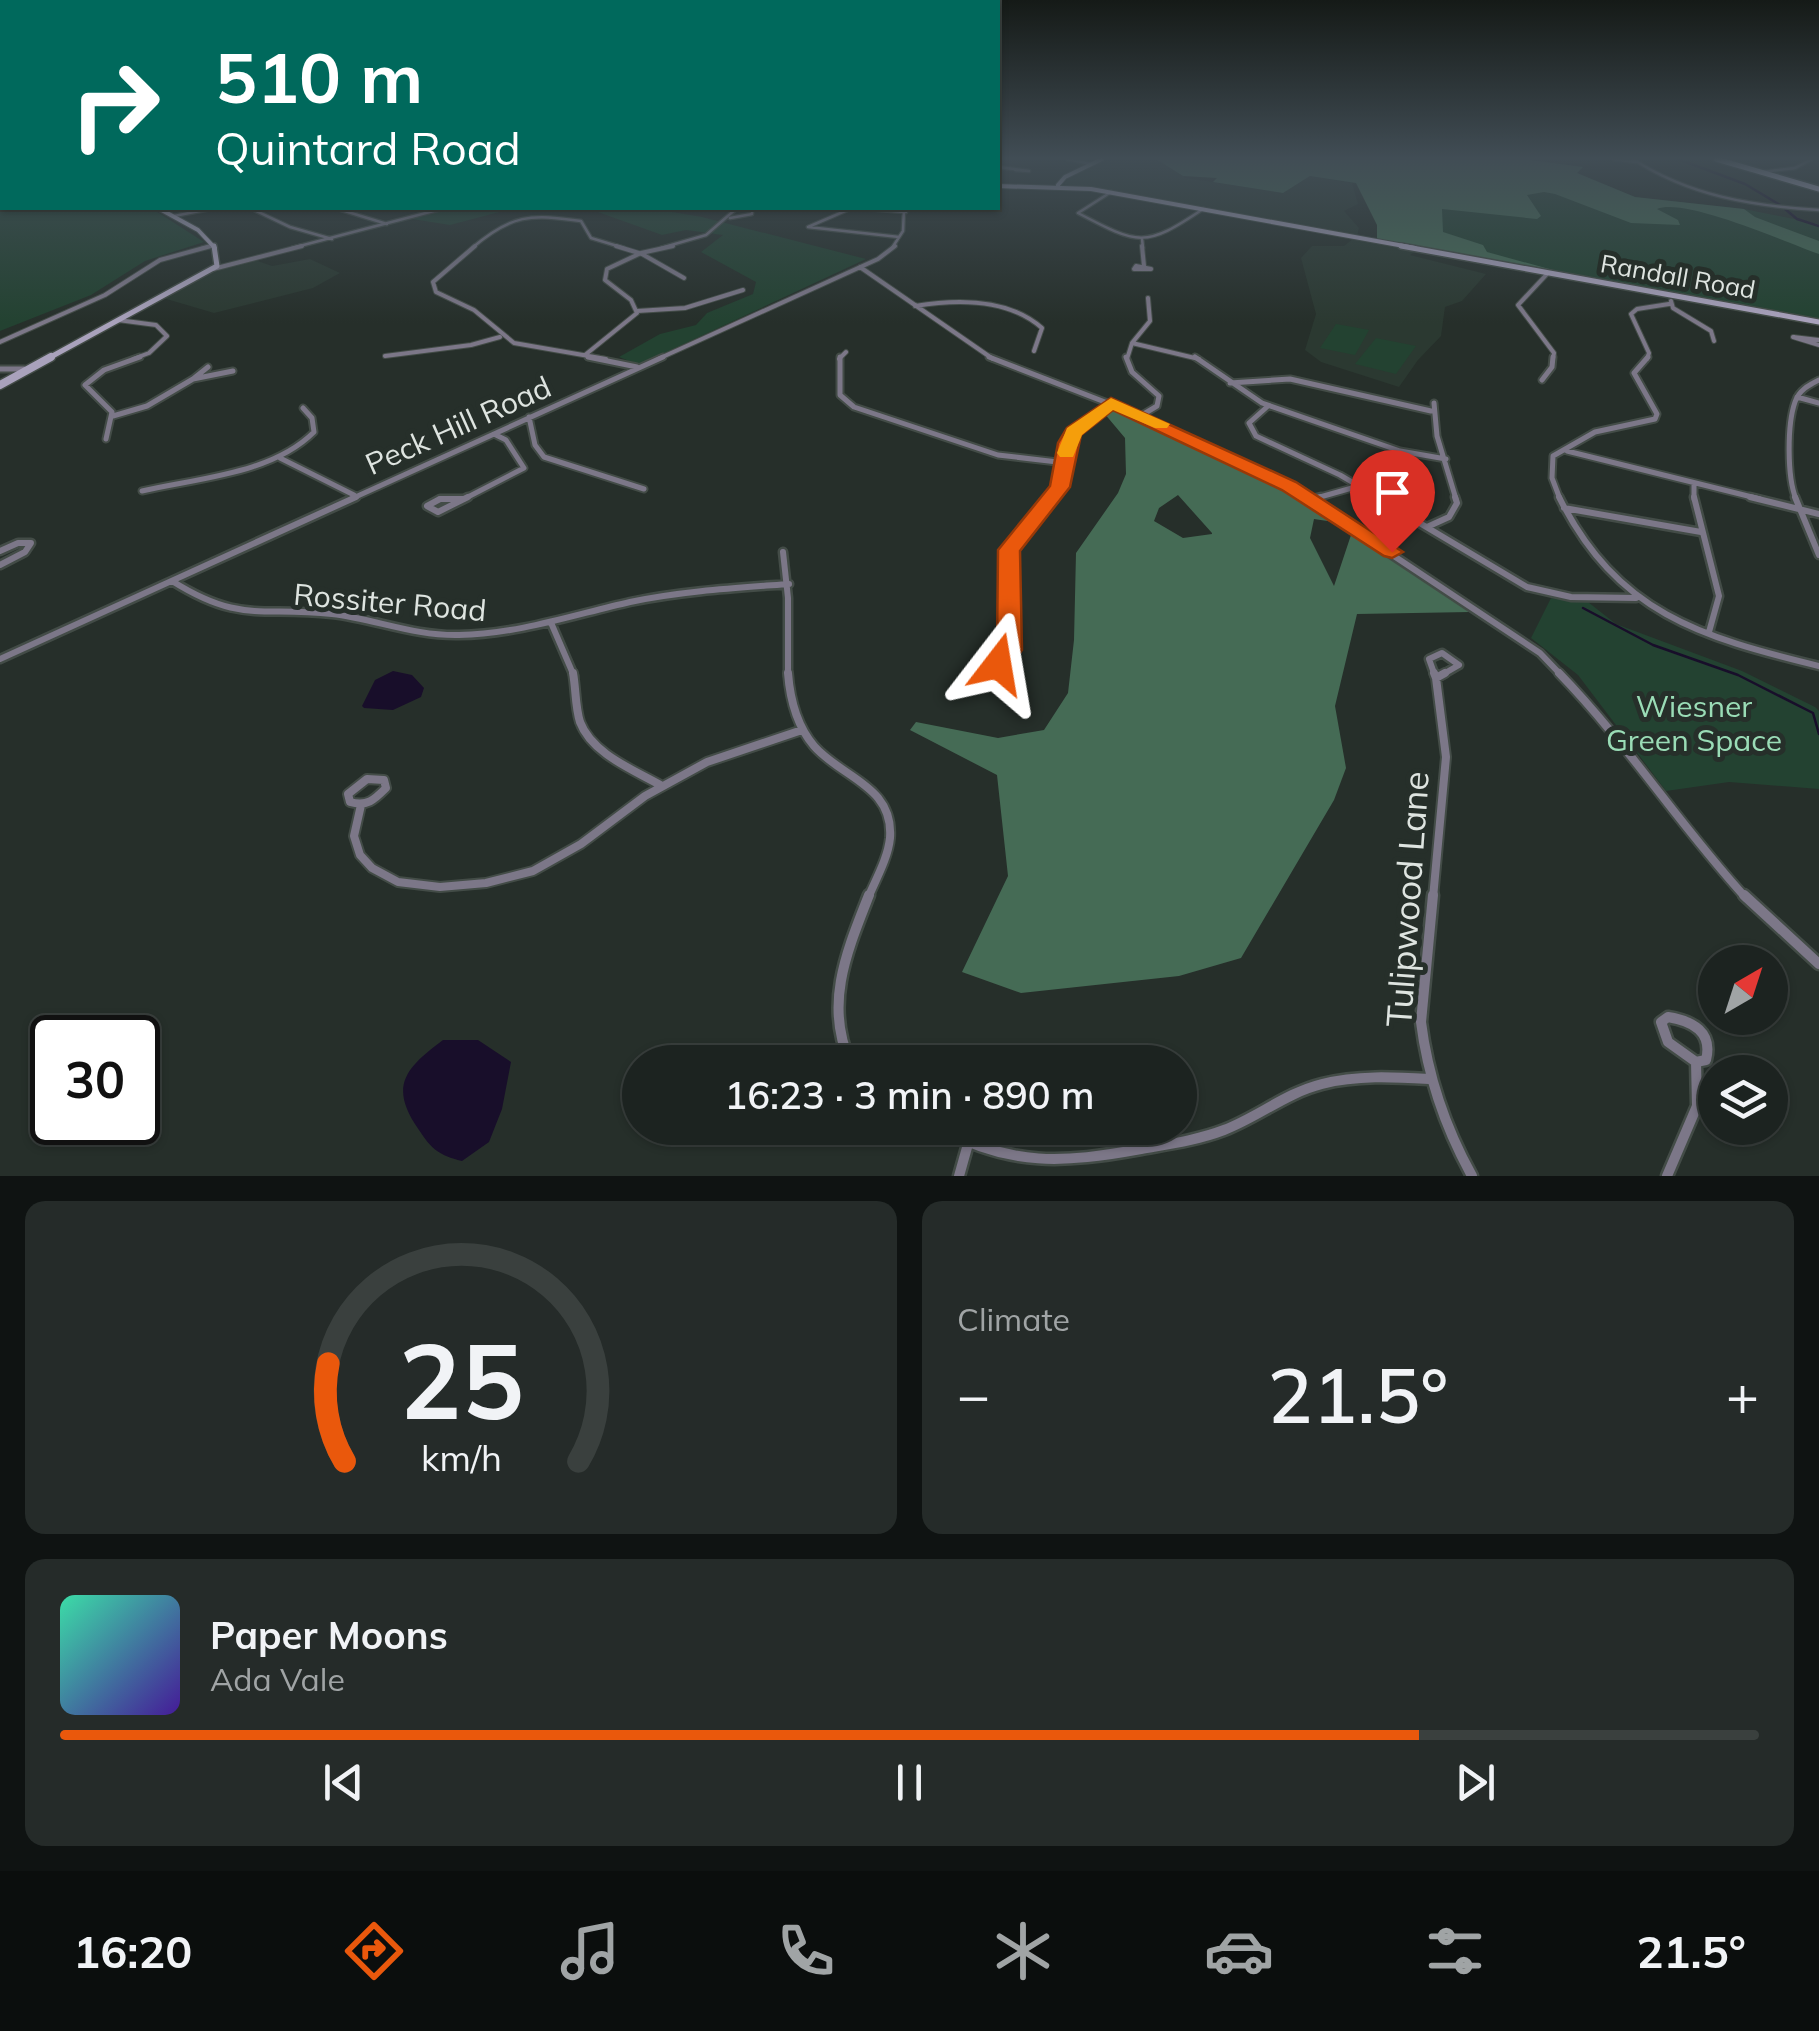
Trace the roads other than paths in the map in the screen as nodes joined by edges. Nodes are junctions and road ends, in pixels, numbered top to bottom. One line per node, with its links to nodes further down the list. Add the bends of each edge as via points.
1 (170, 214): 13 (street)
2 (185, 214): 13 (street)
3 (262, 214): 17 (street)
4 (355, 214): 15 (street)
5 (420, 214): 15 (street)
6 (732, 214): 14 (street)
7 (752, 214): 14 (street)
8 (838, 214): 16 (street, via 808,226)
9 (904, 214): 16 (street)
10 (1079, 214): 18 (street)
11 (1196, 214): 18 (street, via 1164,235)
12 (1229, 214): 24 (street, Randall Road)
13 (174, 216): 19 (street)
14 (729, 218): 20 (street, via 708,236)
15 (387, 224): 17 (street)
16 (899, 238): 22 (street, Peck Hill Road, via 892,251)
17 (332, 239): 23 (street)
18 (1142, 239): 21 (street)
19 (214, 244): 23 (street); 36 (street, via 160,260 105,295)
20 (642, 254): 25 (street); 31 (street, via 612,265 604,276); 34 (street, via 591,238 586,224 574,219 530,217 496,226 432,285 477,312)
21 (1144, 266)
22 (860, 267): 30 (street); 43 (street, Peck Hill Road)
23 (214, 269): 32 (street)
24 (1548, 273): 27 (street, Randall Road); 48 (street, via 1518,305 1554,353)
25 (684, 278)
26 (743, 290): 31 (street, via 685,308)
27 (1673, 295): 29 (street); 33 (street, Randall Road)
28 (1148, 298): 37 (street, via 1150,321)
29 (1669, 304): 35 (street, via 1711,330); 64 (street, via 1631,314 1649,353 1634,372 1655,419 1595,432)
30 (914, 306): 38 (street, via 958,301 1021,314 1042,328); 53 (street, via 998,363)
31 (637, 311): 40 (street)
32 (117, 320): 45 (street); 59 (street, via 156,324 166,336 148,353 88,380 85,388)
33 (1819, 322)
34 (501, 336): 40 (street); 41 (street)
35 (1714, 341)
36 (0, 342)
37 (1132, 343): 50 (street, via 1193,354); 60 (street, via 1127,363 1158,396 1157,406)
38 (1034, 351)
39 (846, 352): 67 (street, via 838,364 840,395 854,407 998,455)
40 (584, 355): 43 (street)
41 (385, 356)
42 (208, 367): 47 (street)
43 (638, 368): 61 (street, Peck Hill Road)
44 (0, 369): 45 (street)
45 (24, 369): 51 (street)
46 (233, 371): 47 (street)
47 (193, 380): 59 (street)
48 (1542, 380)
49 (1819, 380): 52 (street)
50 (1229, 383): 56 (street); 58 (street, via 1290,379)
51 (0, 384)
52 (1796, 397): 55 (street); 76 (street, via 1788,480)
53 (1111, 403): 60 (street); 67 (street, via 1073,432)
54 (1434, 403): 58 (street)
55 (1819, 403)
56 (1268, 406): 66 (street, via 1400,451); 69 (street, via 1252,418 1252,433)
57 (303, 408): 65 (street, via 314,432)
58 (1431, 411): 66 (street)
59 (113, 416): 63 (street)
60 (1141, 416): 74 (street)
61 (529, 417): 62 (street, Peck Hill Road); 70 (street, via 544,457)
62 (493, 434): 72 (street, Peck Hill Road); 73 (street, via 506,440 524,468)
63 (106, 439)
64 (1566, 451): 68 (street); 75 (street, via 1550,462)
65 (280, 458): 71 (street); 72 (street)
66 (1446, 459): 78 (street, via 1456,507)
67 (1066, 463): 88 (street, via 1060,487 1009,550 1010,650)
68 (1694, 483): 76 (street); 79 (street)
69 (1359, 486): 74 (street); 78 (street)
70 (644, 489)
71 (142, 491)
72 (355, 496): 82 (street, Peck Hill Road)
73 (464, 499): 73 (street, via 440,499 427,506 438,512)
74 (1312, 500): 94 (street, via 1560,669 1712,861)
75 (1564, 508): 79 (street); 84 (street)
76 (1799, 509): 77 (street); 81 (street)
77 (1819, 514)
78 (1426, 527): 84 (street, via 1537,590)
79 (1701, 532): 86 (street, via 1720,594)
80 (783, 552): 83 (street)
81 (1819, 554)
82 (172, 580): 85 (street, Rossiter Road, via 210,606 252,615 326,613 444,635); 87 (street, Peck Hill Road)
83 (788, 584): 85 (street, Rossiter Road, via 652,598); 91 (street, via 786,687)
84 (1636, 598): 86 (street)
85 (552, 625): 92 (street, via 571,664 574,704 586,735)
86 (1709, 632): 89 (street)
87 (0, 659)
88 (998, 664)
89 (1819, 666)
90 (1436, 678): 90 (street, Tulipwood Lane, via 1457,668 1457,660 1431,655); 97 (street, Tulipwood Lane, via 1446,756 1421,1022)
91 (802, 730): 92 (street, via 707,762); 95 (street, via 818,752 888,805 890,841 838,997)
92 (662, 786): 93 (street, via 533,871 440,887 398,882 372,868 354,836)
93 (361, 804): 93 (street, via 350,802 350,790 367,779 384,780 380,797)
94 (1819, 964)
95 (840, 1045)
96 (1696, 1062): 96 (street, via 1669,1044 1661,1022 1668,1017 1697,1026 1708,1038 1706,1060); 104 (street, via 1700,1098)
97 (1429, 1078): 98 (street, via 1330,1082); 103 (street, Tulipwood Lane)
98 (1197, 1138)
99 (968, 1145): 102 (street)
100 (971, 1145): 101 (street, via 1020,1161 1072,1162)
101 (1162, 1145)
102 (959, 1176)
103 (1472, 1176)
104 (1667, 1176)

